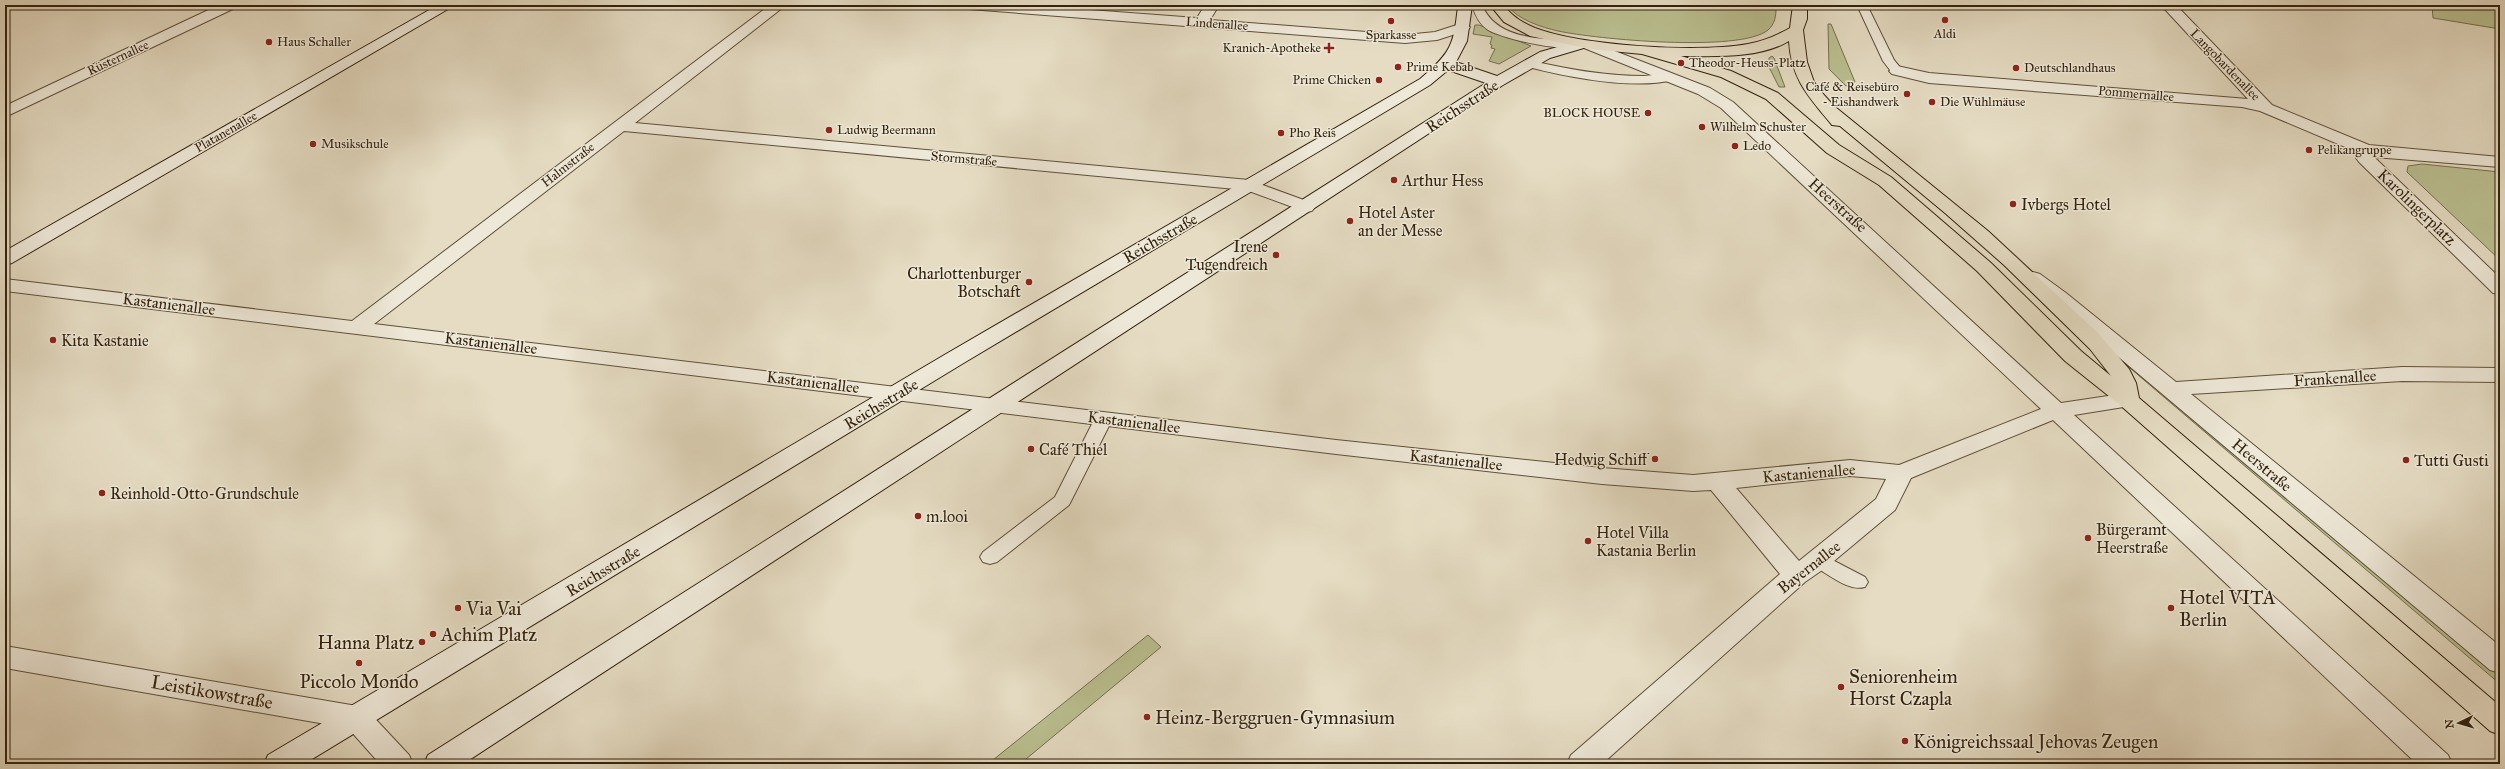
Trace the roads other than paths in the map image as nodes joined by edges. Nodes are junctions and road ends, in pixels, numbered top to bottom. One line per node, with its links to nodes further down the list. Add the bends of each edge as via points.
1 (230, 5): 24 (street, Rüsternallee)
2 (448, 5): 31 (street, Platanenallee)
3 (779, 5): 25 (street, Halmstraße)
4 (969, 5): 12 (street, Lindenallee)
5 (1212, 5): 12 (street)
6 (1465, 5): 13 (street)
7 (1477, 5): 15 (lane, via 1485,23 1501,32 1538,42)
8 (1497, 5): 15 (main road, via 1520,26 1536,33)
9 (1800, 5): 14 (main road)
10 (1862, 5): 19 (lane, via 1889,61)
11 (2168, 5): 22 (street, Langobardenallee)
12 (1201, 23): 13 (street, Lindenallee, via 1405,39 1438,36)
13 (1463, 27): 17 (street, Reichsstraße, via 1462,39 1457,50)
14 (1796, 30): 16 (main road, via 1773,43 1739,51); 23 (main road, Heerstraße, via 1800,70 1812,93)
15 (1583, 44): 16 (main road); 18 (street, Reichsstraße, via 1562,48); 20 (street, Heerstraße)
16 (1644, 50): 28 (main road, Heerstraße, via 1708,67 1759,88 1772,96 1833,149)
17 (1446, 64): 21 (street); 29 (street, Reichsstraße, via 1425,82)
18 (1528, 64): 20 (lane, via 1549,70 1644,80 1664,80); 21 (street, Reichsstraße)
19 (1897, 71): 22 (street, Pommernallee, via 1929,78 2242,102)
20 (1670, 77): 41 (street, Heerstraße, via 1716,97 1727,105 1867,232)
21 (1498, 82): 30 (street, Reichsstraße)
22 (2266, 108): 26 (street, Pommernallee)
23 (1829, 110): 28 (main road, Heerstraße); 32 (main road, Heerstraße, via 1974,226)
24 (5, 112)
25 (619, 126): 29 (street, Stormstraße); 35 (street, Halmstraße)
26 (2366, 150): 27 (street, Karolingerplatz); 34 (street, Karolingerplatz, via 2366,158)
27 (2500, 162)
28 (1885, 181): 39 (main road, Heerstraße, via 1984,267 2073,356)
29 (1249, 185): 30 (street, Stormstraße); 38 (street, Reichsstraße)
30 (1306, 207): 40 (street, Reichsstraße)
31 (5, 259)
32 (2023, 270): 37 (street, Heerstraße); 39 (main road, Heerstraße, via 2122,375 2128,388)
33 (5, 285): 35 (street, Kastanienallee)
34 (2500, 288)
35 (357, 327): 38 (street, Kastanienallee)
36 (2500, 375): 37 (street, Frankenallee, via 2402,374)
37 (2171, 389): 50 (street, Heerstraße)
38 (900, 393): 40 (street, Kastanienallee); 51 (street, Reichsstraße)
39 (2128, 400): 41 (street); 52 (main road, Heerstraße)
40 (997, 405): 42 (street, Kastanienallee); 55 (street, Reichsstraße)
41 (2056, 411): 43 (street); 57 (street, Heerstraße)
42 (1104, 418): 44 (street, Kastanienallee, via 1336,448 1602,476); 45 (lane, via 1062,501)
43 (1901, 473): 44 (street, Kastanienallee, via 1850,468); 46 (street, Bayernallee, via 1886,504)
44 (1717, 482): 47 (street)
45 (990, 557)
46 (1819, 560): 47 (street, Bayernallee); 48 (lane)
47 (1796, 575): 56 (street, Bayernallee)
48 (1858, 582)
49 (5, 657): 51 (street, Leistikowstraße)
50 (2500, 662)
51 (357, 718): 53 (street, Reichsstraße); 54 (street)
52 (2500, 723)
53 (279, 764)
54 (398, 764)
55 (439, 764)
56 (1582, 764)
57 (2437, 764)

